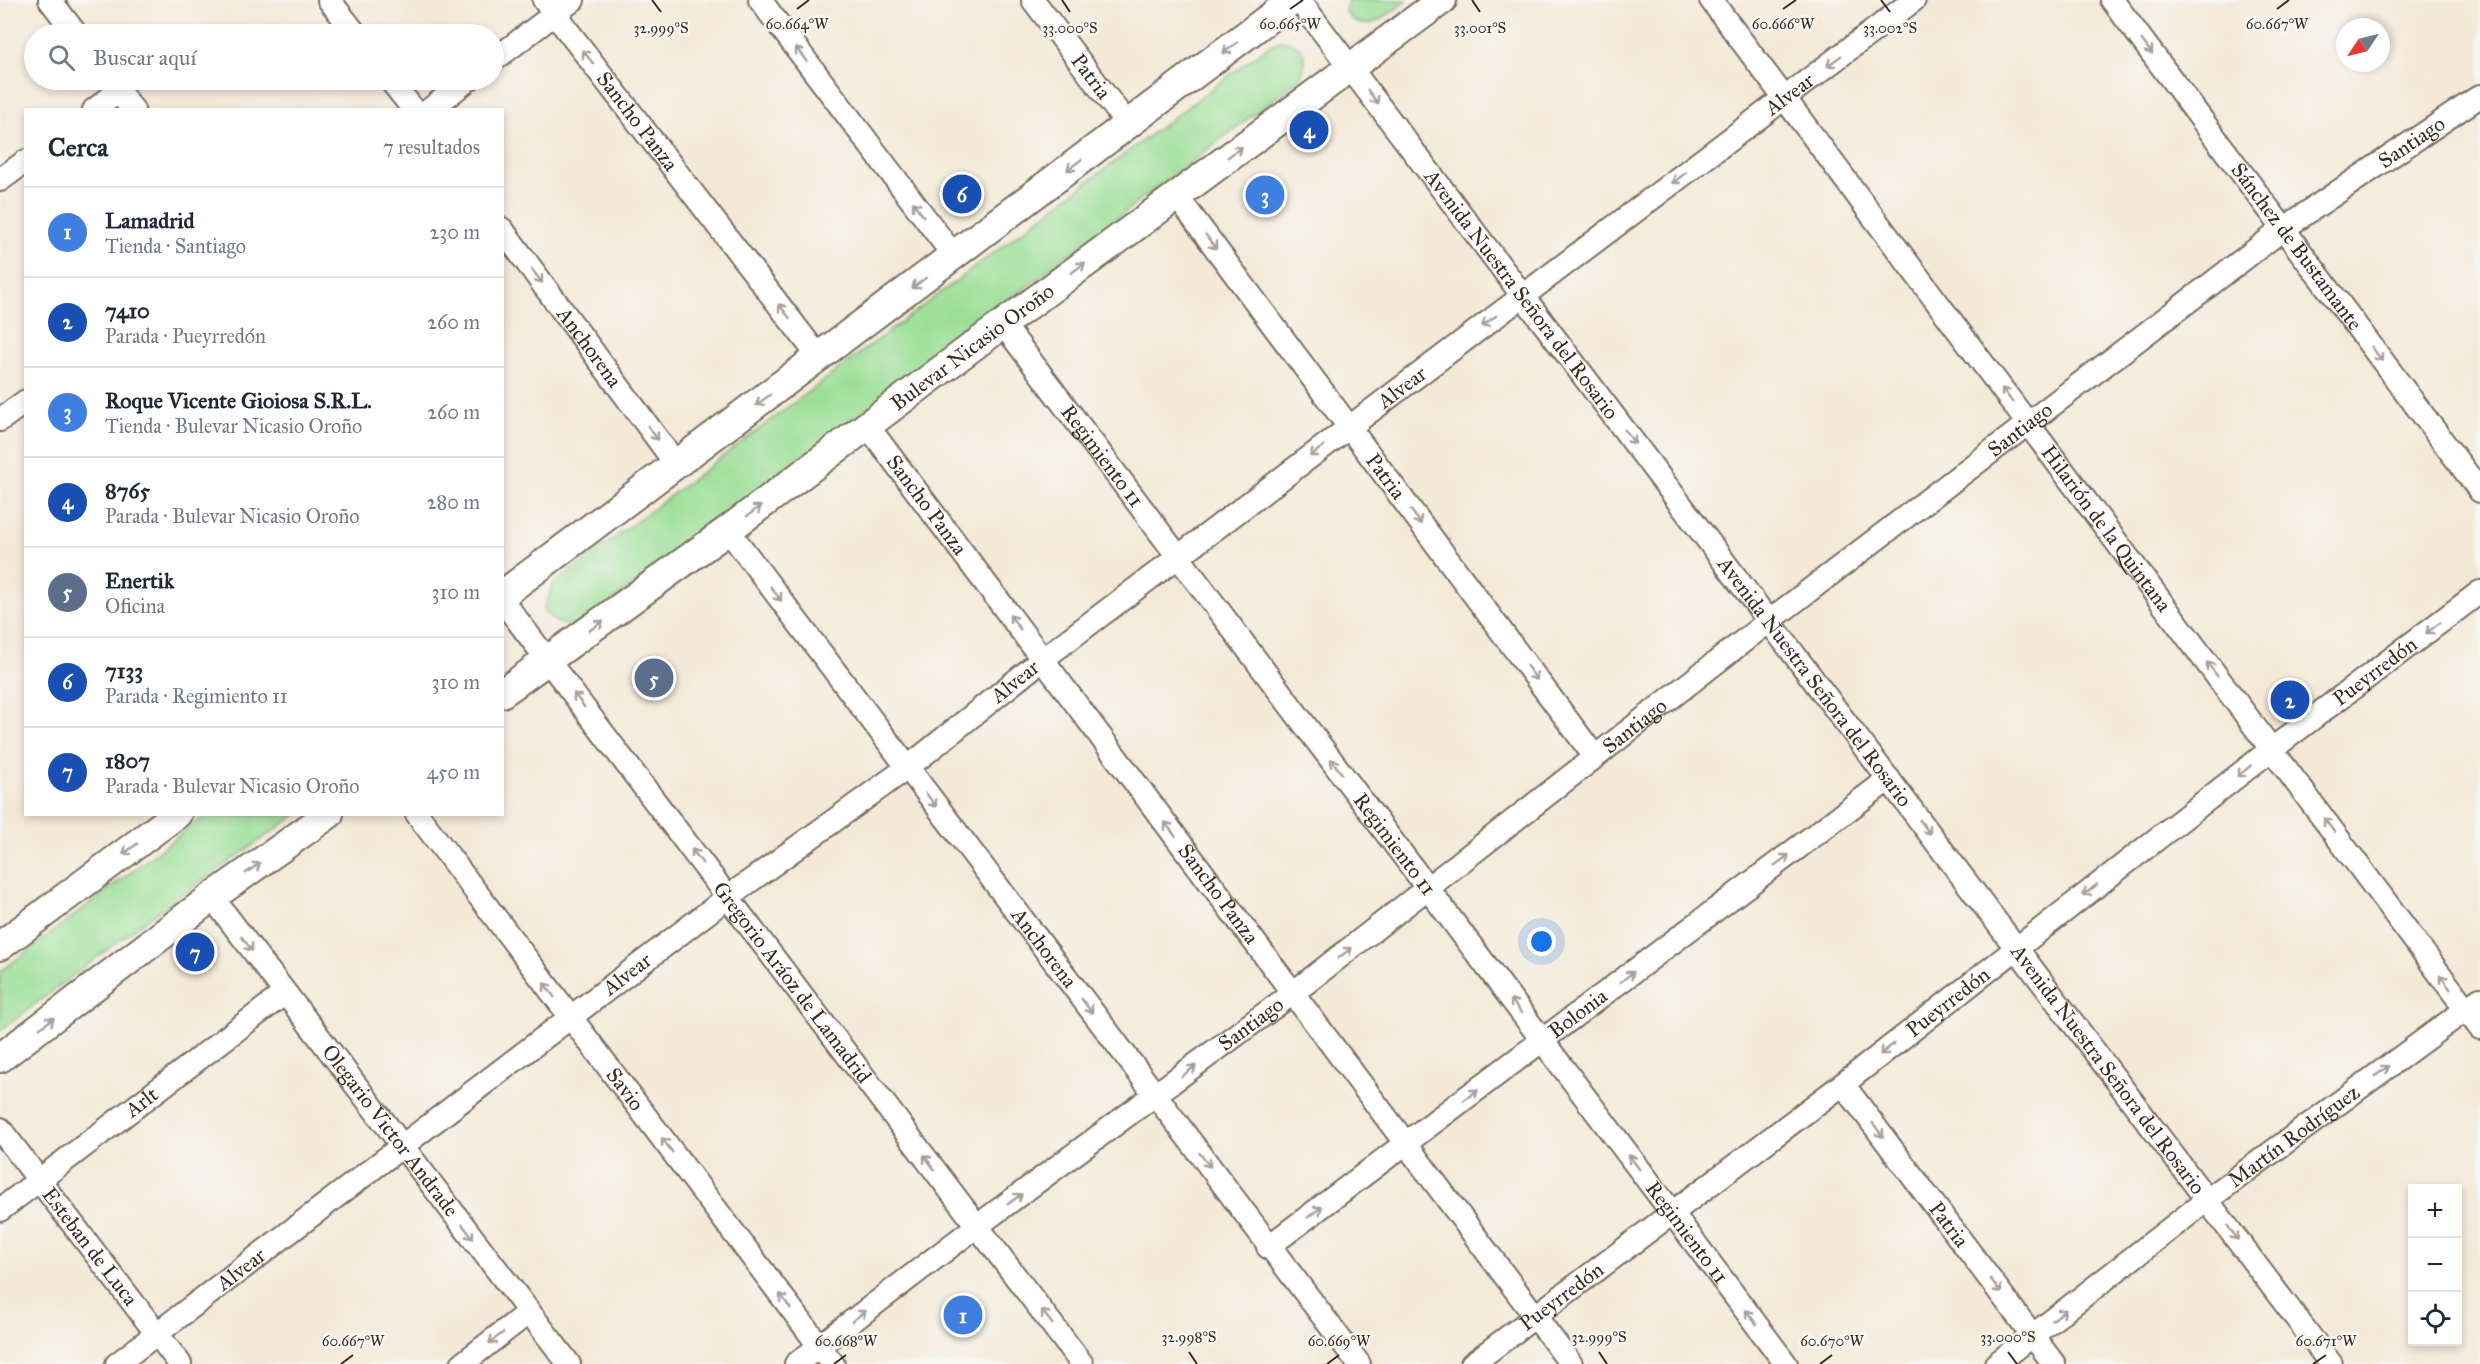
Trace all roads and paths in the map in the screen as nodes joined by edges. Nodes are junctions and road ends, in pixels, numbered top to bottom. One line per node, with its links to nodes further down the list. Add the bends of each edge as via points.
1 (50, 0): 13 (street)
2 (329, 0): 14 (street)
3 (573, 0): 12 (street)
4 (760, 0): 33 (street, one-way to 4)
5 (1034, 0): 27 (street, Patria)
6 (1293, 0): 27 (main road, one-way to 27)
7 (1299, 0): 16 (street, Avenida Nuestra Señora del Rosario)
8 (1442, 0): 16 (main road, Bulevar Nicasio Oroño)
9 (1711, 0): 22 (street, Hilarión de la Quintana)
10 (1914, 0): 22 (street, Alvear, one-way to 22)
11 (2112, 0): 31 (street, Sánchez de Bustamante, one-way to 31)
12 (549, 7): 15 (street); 36 (street, Sancho Panza, one-way to 12)
13 (68, 24)
14 (348, 24)
15 (504, 50)
16 (1351, 68): 30 (main road, Bulevar Nicasio Oroño, one-way to 16); 34 (street, Avenida Nuestra Señora del Rosario, one-way to 34)
17 (110, 90): 23 (street)
18 (118, 90): 24 (street)
19 (398, 90): 25 (street)
20 (455, 90): 26 (street)
21 (2480, 96): 31 (street, Santiago)
22 (1784, 98): 34 (street, Alvear, one-way to 34); 39 (street, Hilarión de la Quintana, one-way to 22)
23 (96, 108)
24 (131, 108)
25 (412, 108)
26 (432, 108)
27 (1128, 125): 33 (main road, one-way to 33)
28 (24, 162): 29 (street)
29 (0, 180)
30 (1176, 195): 35 (main road, Bulevar Nicasio Oroño, one-way to 30); 41 (street, Patria, one-way to 41)
31 (2283, 229): 39 (street, Santiago); 43 (street, Sánchez de Bustamante, one-way to 43)
32 (504, 232): 42 (street, Anchorena, one-way to 42)
33 (954, 256): 36 (main road, one-way to 36)
34 (1523, 296): 41 (street, Alvear, one-way to 41); 49 (street, Avenida Nuestra Señora del Rosario, one-way to 49)
35 (1003, 324): 40 (main road, Bulevar Nicasio Oroño); 45 (street, Regimiento 11)
36 (819, 357): 42 (main road, one-way to 42)
37 (24, 402): 38 (street)
38 (0, 420)
39 (2029, 423): 49 (street, Santiago); 53 (street, Hilarión de la Quintana, one-way to 39)
40 (867, 424): 44 (main road, Bulevar Nicasio Oroño, one-way to 40); 50 (street, Sancho Panza, one-way to 40)
41 (1349, 427): 45 (street, Alvear, one-way to 45); 54 (street, Patria, one-way to 54)
42 (676, 464): 47 (main road)
43 (2480, 491)
44 (728, 530): 51 (main road, Bulevar Nicasio Oroño, one-way to 44); 55 (street, Anchorena, one-way to 55)
45 (1178, 557): 50 (street, Alvear); 60 (street, Regimiento 11, one-way to 45)
46 (2480, 592): 53 (street, Pueyrredón, one-way to 53)
47 (504, 596)
48 (504, 601): 51 (street, Gregorio Aráoz de Lamadrid)
49 (1769, 621): 54 (street, Santiago); 56 (street, Avenida Nuestra Señora del Rosario)
50 (1043, 659): 55 (street, Alvear); 66 (street, Sancho Panza, one-way to 50)
51 (549, 660): 52 (main road, Bulevar Nicasio Oroño); 62 (street, Gregorio Aráoz de Lamadrid, one-way to 51)
52 (504, 692)
53 (2272, 749): 64 (street, Pueyrredón, one-way to 64); 67 (street, Hilarión de la Quintana, one-way to 53)
54 (1595, 757): 60 (street, Santiago)
55 (907, 768): 62 (street, Alvear); 73 (street, Anchorena, one-way to 73)
56 (1889, 779): 64 (street, Avenida Nuestra Señora del Rosario, one-way to 64); 70 (street, Bolonia, one-way to 56)
57 (326, 816): 61 (main road, one-way to 57)
58 (419, 816): 68 (street, Savio, one-way to 58)
59 (161, 819): 63 (main road, one-way to 63)
60 (1428, 889): 66 (street, Santiago, one-way to 60); 70 (street, Regimiento 11, one-way to 60)
61 (212, 897): 65 (street, Olegario Victor Andrade, one-way to 65); 71 (main road, one-way to 61)
62 (728, 897): 68 (street, Alvear); 81 (street, Gregorio Aráoz de Lamadrid, one-way to 62)
63 (0, 946)
64 (2016, 948): 72 (street, Pueyrredón, one-way to 72); 78 (street, Avenida Nuestra Señora del Rosario)
65 (285, 993): 76 (street, Olegario Victor Andrade); 77 (street, Arlt)
66 (1293, 993): 73 (street, Santiago, one-way to 66); 75 (street, Sancho Panza)
67 (2473, 1004): 69 (street, Hilarión de la Quintana); 78 (street, Martín Rodríguez, one-way to 67)
68 (570, 1017): 76 (street, Alvear); 87 (street, Savio, one-way to 68)
69 (2480, 1028)
70 (1542, 1041): 75 (street, Bolonia, one-way to 70); 80 (street, Regimiento 11, one-way to 70)
71 (0, 1058)
72 (1843, 1084): 80 (street, Pueyrredón); 86 (street, Patria, one-way to 86)
73 (1156, 1096): 81 (street, Santiago, one-way to 73); 82 (street, Anchorena, one-way to 82)
74 (0, 1129): 77 (street, Esteban de Luca)
75 (1406, 1144): 82 (street, Bolonia, one-way to 75); 84 (street, Sancho Panza)
76 (403, 1148): 83 (street, Olegario Victor Andrade, one-way to 83); 85 (street, Alvear)
77 (40, 1181): 79 (street, Arlt); 85 (street, Esteban de Luca)
78 (2207, 1200): 86 (street, Martín Rodríguez, one-way to 78); 100 (street, Avenida Nuestra Señora del Rosario, one-way to 100)
79 (0, 1210)
80 (1672, 1213): 84 (street, Pueyrredón); 97 (street, Regimiento 11, one-way to 80)
81 (977, 1226): 87 (street, Santiago, one-way to 81); 93 (street, Gregorio Aráoz de Lamadrid, one-way to 81)
82 (1268, 1247): 94 (street, Anchorena)
83 (529, 1312): 90 (street, one-way to 90); 91 (street, Olegario Victor Andrade)
84 (1534, 1315): 95 (street, Pueyrredón); 96 (street, Sancho Panza)
85 (157, 1334): 88 (street, Alvear); 89 (street, Esteban de Luca)
86 (2033, 1335): 98 (street, Martín Rodríguez); 99 (street, Patria)
87 (826, 1355): 92 (street, Santiago)
88 (117, 1364)
89 (180, 1364)
90 (462, 1364)
91 (569, 1364)
92 (796, 1364)
93 (1082, 1364)
94 (1359, 1364)
95 (1472, 1364)
96 (1571, 1364)
97 (1786, 1364)
98 (1996, 1364)
99 (2054, 1364)
100 (2331, 1364)

